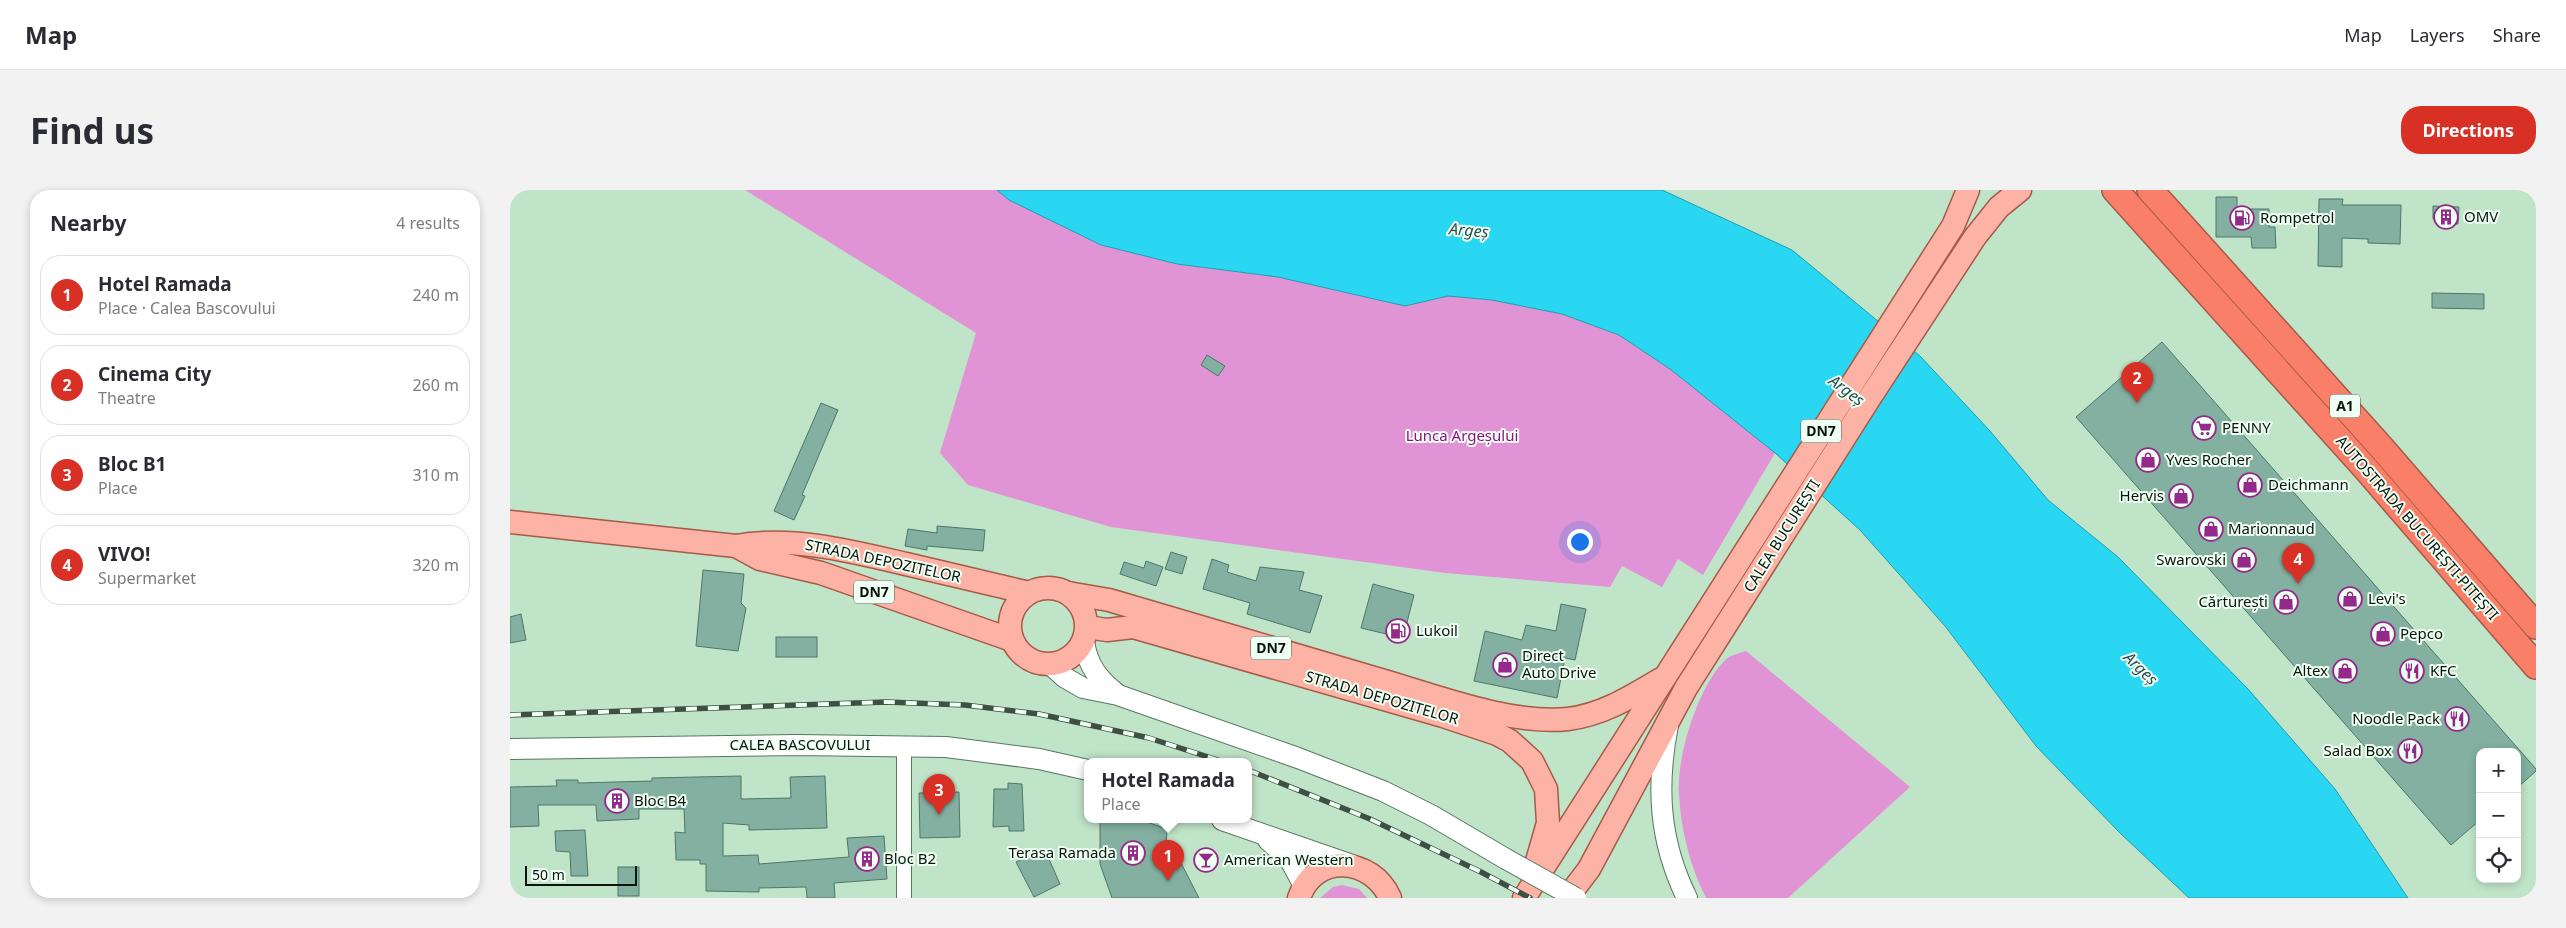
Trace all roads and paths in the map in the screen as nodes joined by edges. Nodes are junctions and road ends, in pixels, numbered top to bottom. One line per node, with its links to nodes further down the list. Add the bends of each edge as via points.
1 (1968, 190): 14 (main road, CALEA BUCUREȘTI / DN7, via 1953,226)
2 (2020, 190): 16 (main road, CALEA BUCUREȘTI / DN7, via 1986,221 1957,262 1725,625)
3 (2115, 190): 13 (highway, AUTOSTRADA BUCUREȘTI-PITEȘTI / A1, via 2366,469)
4 (2150, 190): 9 (highway, AUTOSTRADA BUCUREȘTI-PITEȘTI / A1, via 2380,446)
5 (510, 522): 6 (main road, STRADA DEPOZITELOR / DN7)
6 (736, 546): 7 (main road, STRADA DEPOZITELOR / DN7, via 763,541 835,549); 11 (main road, STRADA DEPOZITELOR / DN7, via 760,559 821,573)
7 (1029, 593): 8 (main road, DN7, via 1048,588); 11 (main road, via 1020,600 1012,614)
8 (1068, 593): 10 (main road, via 1082,607); 14 (main road, STRADA DEPOZITELOR / DN7, via 1109,600 1432,695 1500,714 1532,719 1570,719 1597,713)
9 (2536, 626)
10 (1085, 634): 12 (main road, via 1071,658); 15 (main road, via 1086,658 1100,680); 24 (main road, STRADA DEPOZITELOR / DN7, via 1133,627 1443,716 1510,741 1532,761 1546,789 1547,799 1546,830)
11 (1012, 640): 12 (main road, via 1028,659)
12 (1051, 665): 15 (main road, via 1075,684)
13 (2536, 666)
14 (1664, 677): 24 (main road, CALEA BUCUREȘTI / DN7)
15 (1118, 695): 28 (main road, bridge, via 1383,791)
16 (1670, 718): 27 (main road, CALEA BUCUREȘTI / DN7, via 1589,869); 29 (main road, via 1661,776 1661,804 1665,838 1674,871)
17 (904, 745): 18 (main road, CALEA BASCOVULUI); 19 (main road, CALEA BASCOVULUI, via 983,750); 25 (street)
18 (510, 749)
19 (1084, 769)
20 (1230, 823): 21 (main road)
21 (1248, 830): 22 (main road); 23 (main road, via 1290,860)
22 (1354, 866): 23 (main road, via 1326,868 1310,879); 26 (main road, via 1377,877)
23 (1300, 894)
24 (1525, 897)
25 (904, 898)
26 (1390, 898)
27 (1567, 898)
28 (1576, 898)
29 (1687, 898)

